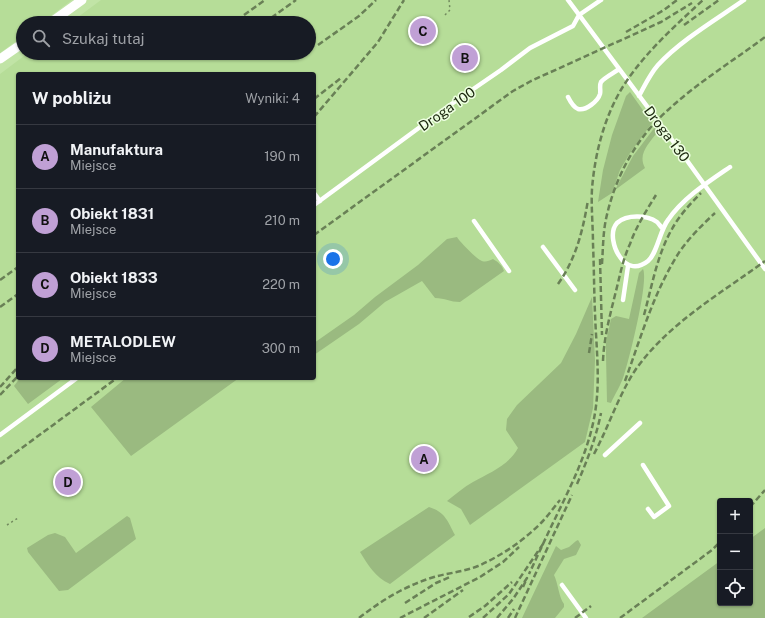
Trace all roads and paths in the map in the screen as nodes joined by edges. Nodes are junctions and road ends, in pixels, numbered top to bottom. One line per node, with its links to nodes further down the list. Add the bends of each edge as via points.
1 (82, 0): 8 (street)
2 (449, 0): 6 (path, via 450,10)
3 (568, 0): 7 (lane, Droga 130)
4 (601, 0): 7 (lane, Droga 100)
5 (744, 0): 12 (lane, via 667,56 657,66)
6 (445, 15)
7 (579, 15): 11 (lane, Droga 130); 17 (lane, Droga 100, via 573,26 530,48)
8 (60, 16)
9 (16, 48): 10 (street)
10 (0, 59)
11 (619, 69): 12 (lane, Droga 130); 13 (lane, via 602,81 600,96 587,108 577,108)
12 (639, 96): 15 (lane, Droga 130)
13 (568, 97)
14 (730, 167): 15 (lane)
15 (705, 185): 20 (lane, via 684,202); 23 (lane, Droga 130)
16 (316, 196): 17 (lane)
17 (320, 201): 18 (lane, Droga 100)
18 (316, 204)
19 (474, 221): 24 (lane)
20 (663, 229): 22 (lane, via 649,261 635,267); 22 (lane, via 658,223 643,216 624,219 617,224 613,231 615,249)
21 (543, 247): 25 (lane)
22 (628, 266): 26 (lane)
23 (765, 269)
24 (509, 272)
25 (575, 290)
26 (623, 300)
27 (74, 380): 29 (lane)
28 (640, 423): 30 (lane)
29 (0, 435)
30 (605, 455)
31 (643, 465): 32 (lane, via 669,506 654,517)
32 (648, 509)
33 (18, 518): 34 (path)
34 (7, 525)
35 (562, 586): 36 (lane)
36 (586, 618)

